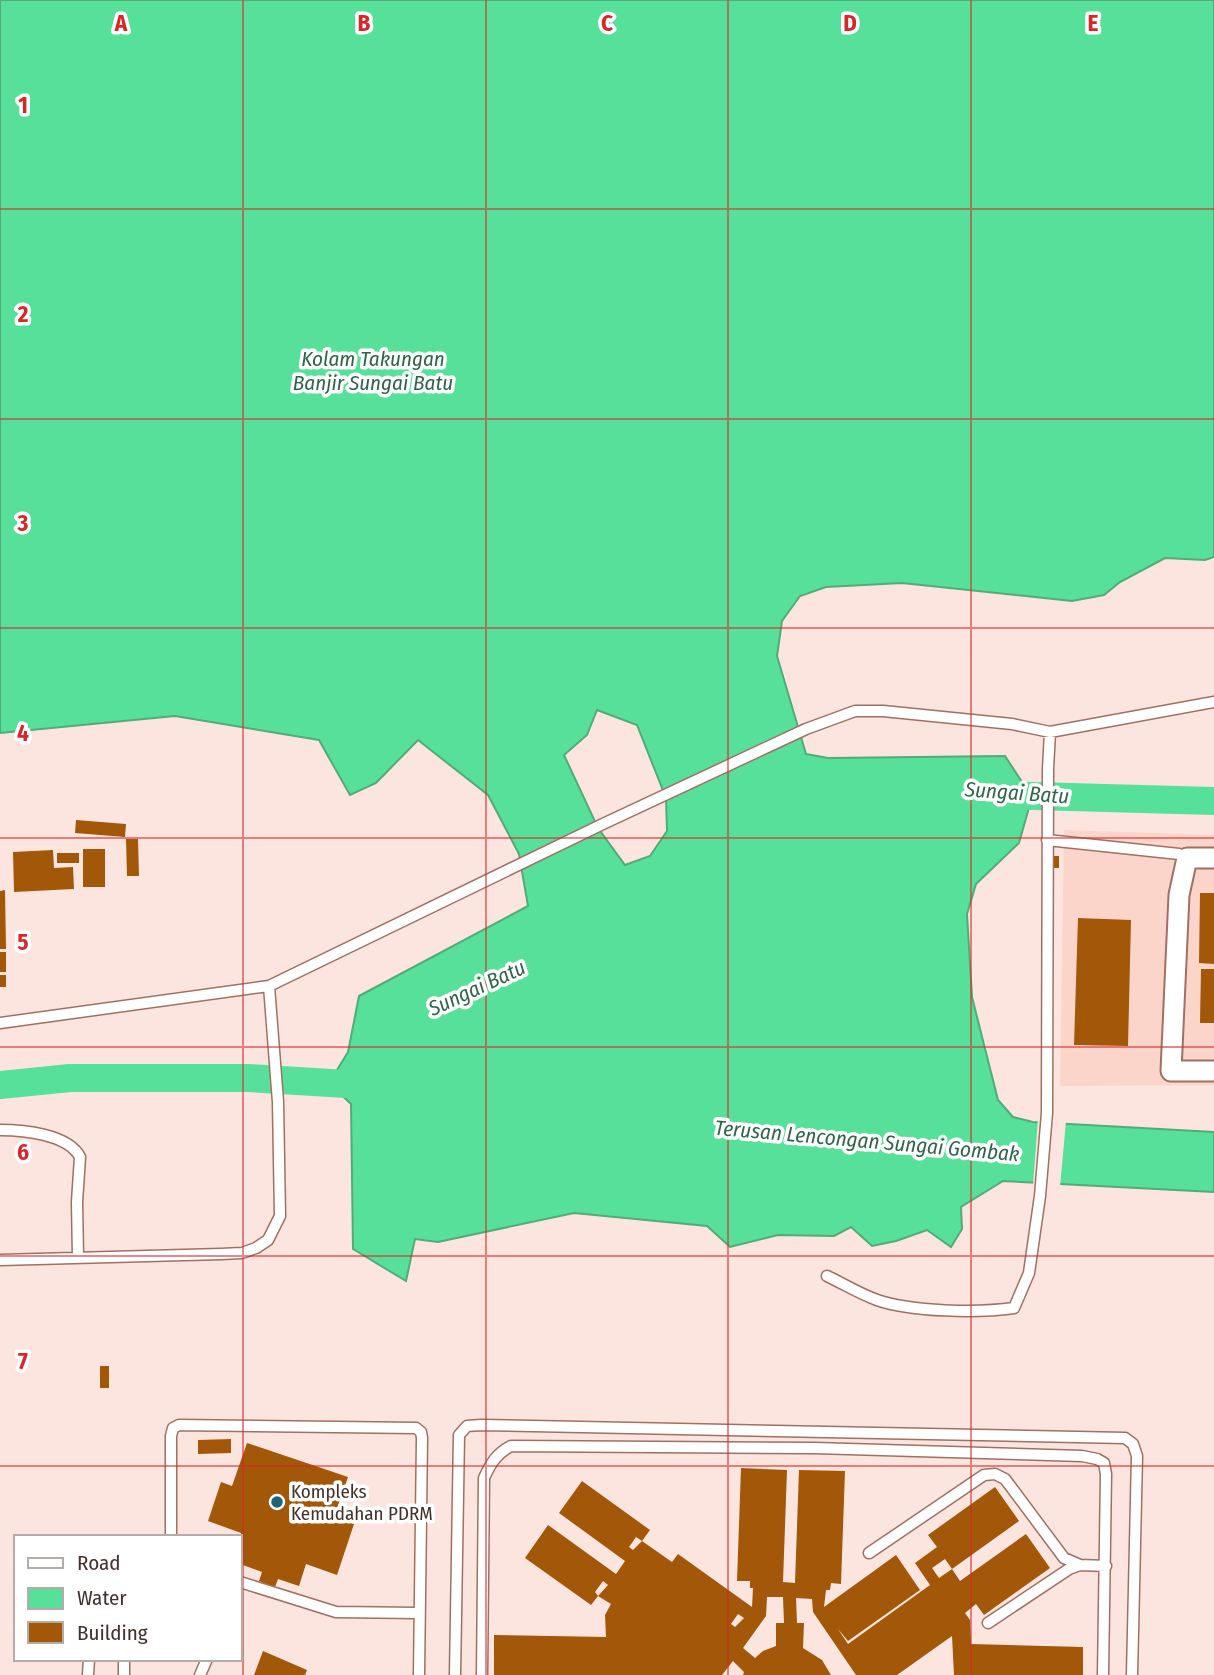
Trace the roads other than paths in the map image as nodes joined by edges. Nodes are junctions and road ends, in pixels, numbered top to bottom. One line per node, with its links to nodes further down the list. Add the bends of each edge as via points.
1 (1214, 702): 2 (lane)
2 (1050, 732): 3 (lane); 6 (lane, via 866,710 842,715 605,823)
3 (1047, 840): 4 (lane); 12 (lane, via 1047,1113 1029,1273 1014,1308 916,1307 878,1300)
4 (1186, 858): 5 (street); 8 (street, via 1179,895 1171,1071)
5 (1214, 859)
6 (268, 986): 7 (lane); 10 (lane, via 278,1102 280,1216 268,1240 242,1252)
7 (0, 1023)
8 (1214, 1071)
9 (0, 1130): 10 (lane, via 30,1131 77,1152)
10 (78, 1257): 11 (lane)
11 (0, 1260)
12 (827, 1276)
13 (172, 1535): 18 (lane, via 171,1436 179,1424 415,1428 422,1438)
14 (869, 1553): 15 (lane, via 984,1475 995,1474 1005,1479 1064,1558)
15 (1080, 1565): 16 (lane); 19 (lane)
16 (1106, 1566): 22 (lane, via 1106,1474 1104,1463 1097,1459 814,1448 511,1446 491,1462 484,1478); 23 (lane)
17 (242, 1583): 18 (lane, via 336,1612)
18 (418, 1613): 20 (lane)
19 (988, 1623)
20 (419, 1675)
21 (455, 1675): 24 (lane, via 459,1435 467,1426 481,1424 1125,1438 1137,1456)
22 (482, 1675)
23 (1103, 1675)
24 (1132, 1675)

